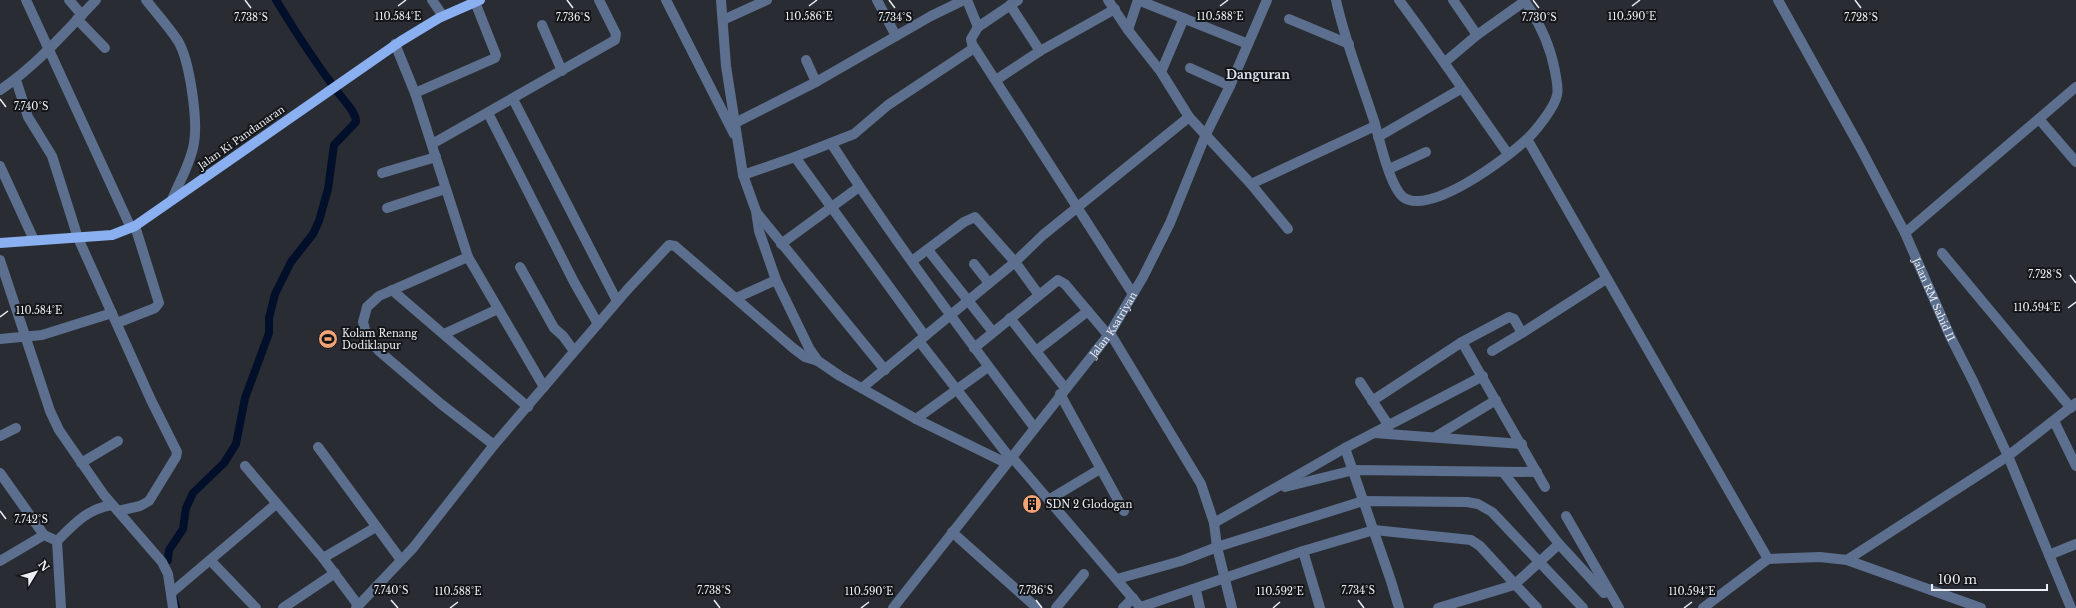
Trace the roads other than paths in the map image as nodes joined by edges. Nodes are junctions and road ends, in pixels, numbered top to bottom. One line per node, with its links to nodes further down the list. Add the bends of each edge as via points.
1 (26, 0): 38 (street)
2 (69, 0): 24 (street)
3 (96, 0): 24 (street)
4 (146, 0): 77 (street, via 182,50 194,114 193,147)
5 (432, 0): 23 (street)
6 (599, 0): 43 (street, via 616,34 616,40)
7 (666, 0): 62 (street)
8 (721, 0): 27 (street)
9 (767, 0): 27 (street)
10 (877, 0): 32 (street)
11 (965, 0): 29 (street); 32 (street)
12 (1108, 0): 22 (street)
13 (1138, 0): 25 (street); 30 (street)
14 (1267, 0): 34 (street, Jalan Ksatriyan)
15 (1336, 0): 35 (street)
16 (1399, 0): 41 (street)
17 (1453, 0): 31 (street)
18 (1525, 0): 31 (street); 61 (street, via 1548,41 1558,90 1552,107)
19 (1778, 0): 84 (street, Jalan RM Sahid II, via 1862,149)
20 (478, 1): 23 (main road, Jalan Ki Pandanaran); 52 (street, via 496,57)
21 (1014, 2): 29 (street); 39 (street)
22 (1115, 9): 30 (street); 39 (street)
23 (443, 16): 33 (main road, Jalan Ki Pandanaran)
24 (80, 17): 36 (street); 38 (street)
25 (1184, 18): 34 (street); 44 (street)
26 (1290, 19): 35 (street)
27 (722, 20): 57 (street)
28 (542, 25): 43 (street)
29 (978, 27): 37 (street, via 971,39)
30 (1128, 30): 44 (street)
31 (1477, 35): 41 (street)
32 (896, 36): 47 (street)
33 (396, 44): 52 (street); 77 (main road, Jalan Ki Pandanaran)
34 (1248, 44): 48 (street, Jalan Ksatriyan)
35 (1349, 44): 58 (street)
36 (105, 48)
37 (974, 48): 46 (street); 63 (street, via 888,105 859,132)
38 (49, 49): 45 (street); 82 (street)
39 (1040, 51): 46 (street)
40 (806, 60): 47 (street)
41 (1445, 62): 51 (street)
42 (1190, 68): 48 (street)
43 (562, 71): 53 (street)
44 (1161, 72): 55 (street)
45 (16, 80): 50 (street); 85 (street, via 28,117 52,156)
46 (996, 80): 79 (street)
47 (816, 82): 57 (street)
48 (1230, 86): 59 (street, Jalan Ksatriyan)
49 (2076, 87): 56 (street)
50 (0, 90)
51 (1463, 90): 60 (street); 66 (street)
52 (415, 93): 64 (street)
53 (513, 99): 54 (street); 104 (street)
54 (488, 113): 64 (street); 112 (street)
55 (1189, 117): 59 (street); 79 (street)
56 (2039, 118): 69 (street); 84 (street)
57 (735, 123): 62 (street)
58 (1375, 126): 60 (street); 74 (street)
59 (1206, 134): 74 (street); 101 (street, Jalan Ksatriyan, via 1170,223)
60 (1378, 137): 71 (street)
61 (1527, 139): 66 (street); 97 (street)
62 (738, 142): 73 (street)
63 (831, 143): 68 (street); 75 (street)
64 (432, 144): 67 (street)
65 (1426, 152): 71 (street)
66 (1508, 154): 71 (street, via 1446,194 1418,202 1408,201 1401,195)
67 (436, 157): 72 (street); 76 (street)
68 (795, 157): 73 (street); 78 (street)
69 (2076, 162)
70 (0, 166): 86 (street)
71 (1389, 169)
72 (382, 173)
73 (743, 175): 81 (street)
74 (1251, 184): 83 (street)
75 (859, 186): 78 (street); 93 (street)
76 (445, 189): 80 (street); 91 (street)
77 (172, 200): 82 (main road, Jalan Ki Pandanaran)
78 (830, 206): 88 (street); 118 (street)
79 (1077, 207): 94 (street); 101 (street)
80 (386, 208)
81 (756, 211): 88 (street); 98 (street, via 759,231)
82 (133, 227): 85 (main road, Jalan Ki Pandanaran, via 112,235); 111 (street, via 159,304)
83 (1288, 229)
84 (1905, 233): 151 (street, Jalan RM Sahid II, via 1950,336)
85 (78, 238): 86 (main road, Jalan Ki Pandanaran); 108 (street)
86 (34, 240): 87 (main road, Jalan Ki Pandanaran)
87 (0, 243)
88 (781, 244): 127 (street)
89 (928, 250): 93 (street); 94 (street, via 964,222 975,217); 105 (street)
90 (1942, 254): 136 (street)
91 (468, 256): 100 (street); 106 (street)
92 (0, 260): 117 (street)
93 (912, 261): 109 (street)
94 (1015, 262): 99 (street); 102 (street)
95 (974, 264): 99 (street)
96 (520, 267): 123 (street, via 555,330)
97 (1606, 279): 114 (street); 180 (street)
98 (776, 280): 103 (street); 125 (street, via 804,339)
99 (989, 283): 105 (street)
100 (392, 290): 115 (street); 148 (street, via 379,296 367,307 363,319 367,337 379,351 440,404)
101 (1133, 294): 116 (street, Jalan Ksatriyan)
102 (1039, 295): 107 (street, via 1060,280); 110 (street)
103 (736, 298): 104 (street, via 672,245 667,247); 125 (street, via 793,348 805,357)
104 (617, 301): 112 (street)
105 (967, 301): 109 (street); 113 (street)
106 (498, 309): 115 (street); 130 (street)
107 (1088, 311): 116 (street); 124 (street)
108 (112, 313): 111 (street); 117 (street, via 42,335)
109 (949, 315): 118 (street); 121 (street)
110 (1010, 318): 113 (street); 124 (street)
111 (117, 323): 165 (street, via 177,452 149,500 140,506)
112 (598, 324): 123 (street)
113 (993, 332): 121 (street)
114 (1522, 333): 120 (street, via 1514,319 1509,317); 122 (street)
115 (444, 334): 137 (street)
116 (1109, 334): 133 (street, Jalan Ksatriyan); 169 (street, via 1201,484)
117 (26, 337): 119 (street); 153 (street, via 52,418)
118 (922, 338): 127 (street); 132 (street)
119 (0, 340)
120 (1462, 342): 128 (street); 135 (street)
121 (974, 348): 126 (street)
122 (1492, 350)
123 (574, 351): 130 (street)
124 (1036, 352): 133 (street)
125 (818, 361): 131 (street)
126 (988, 367): 132 (street); 141 (street)
127 (885, 370): 131 (street)
128 (1483, 376): 134 (street); 140 (street)
129 (1360, 382): 135 (street)
130 (544, 387): 137 (street)
131 (862, 388): 138 (street)
132 (956, 390): 138 (street); 152 (street)
133 (1063, 391): 141 (street, Jalan Ksatriyan); 156 (street)
134 (1496, 400): 145 (street); 147 (street)
135 (1372, 401): 140 (street)
136 (2073, 406): 139 (street)
137 (528, 407): 148 (street)
138 (916, 418): 152 (street)
139 (2054, 421): 151 (street); 155 (street)
140 (1389, 426): 143 (street)
141 (1034, 427): 152 (street, Jalan Ksatriyan)
142 (16, 428): 144 (street)
143 (1374, 433): 145 (street); 150 (street)
144 (0, 436)
145 (1435, 437): 147 (street)
146 (118, 441): 153 (street)
147 (1522, 444): 159 (street)
148 (494, 445): 182 (street)
149 (318, 447): 170 (street)
150 (1345, 448): 157 (street); 162 (street)
151 (2008, 456): 178 (street, Jalan RM Sahid II); 183 (street)
152 (1009, 459): 163 (street); 172 (street, Jalan Ksatriyan)
153 (82, 463): 165 (street)
154 (245, 466): 166 (street)
155 (2076, 466)
156 (1100, 469): 163 (street); 167 (street)
157 (1354, 470): 158 (street); 162 (street); 164 (street)
158 (1503, 472): 159 (street); 174 (street)
159 (1537, 472): 161 (street)
160 (0, 473): 173 (street)
161 (1545, 487)
162 (1274, 489): 169 (street)
163 (1050, 499): 189 (street)
164 (1363, 501): 171 (street); 176 (street); 185 (street, via 1478,504 1492,512)
165 (111, 503): 173 (street, via 88,512); 191 (street, via 162,562)
166 (276, 504): 179 (street); 181 (street)
167 (1124, 511)
168 (1566, 516): 213 (street)
169 (1214, 523): 176 (street)
170 (376, 527): 179 (street); 182 (street)
171 (1374, 530): 177 (street); 190 (street, via 1471,540 1480,546); 209 (street)
172 (952, 532): 201 (street, Jalan Ksatriyan); 202 (street)
173 (51, 538): 184 (street); 197 (street)
174 (1559, 544): 185 (street); 193 (street)
175 (2076, 544): 178 (street)
176 (1217, 547): 188 (street); 189 (street, via 1181,561)
177 (1303, 552): 188 (street); 208 (street)
178 (2048, 555): 216 (street, Jalan RM Sahid II)
179 (323, 558): 186 (street)
180 (1768, 559): 183 (street, via 1832,557); 214 (street)
181 (210, 560): 191 (street); 199 (street)
182 (401, 560): 196 (street)
183 (1847, 560): 215 (street)
184 (0, 561)
185 (1539, 561): 190 (street); 212 (street)
186 (335, 573): 196 (street); 200 (street)
187 (1084, 574): 203 (street)
188 (1225, 578): 192 (street); 207 (street)
189 (1117, 579): 194 (street)
190 (1514, 585): 210 (street); 211 (street)
191 (175, 590): 198 (street)
192 (1196, 590): 195 (street); 206 (street)
193 (1604, 593)
194 (1132, 598): 204 (street); 205 (street)
195 (1165, 604): 205 (street)
196 (357, 607)
197 (61, 608)
198 (173, 608)
199 (256, 608)
200 (283, 608)
201 (893, 608)
202 (1038, 608)
203 (1056, 608)
204 (1123, 608)
205 (1141, 608)
206 (1200, 608)
207 (1232, 608)
208 (1320, 608)
209 (1398, 608)
210 (1438, 608)
211 (1537, 608)
212 (1583, 608)
213 (1619, 608)
214 (1703, 608)
215 (1981, 608)
216 (2071, 608)

